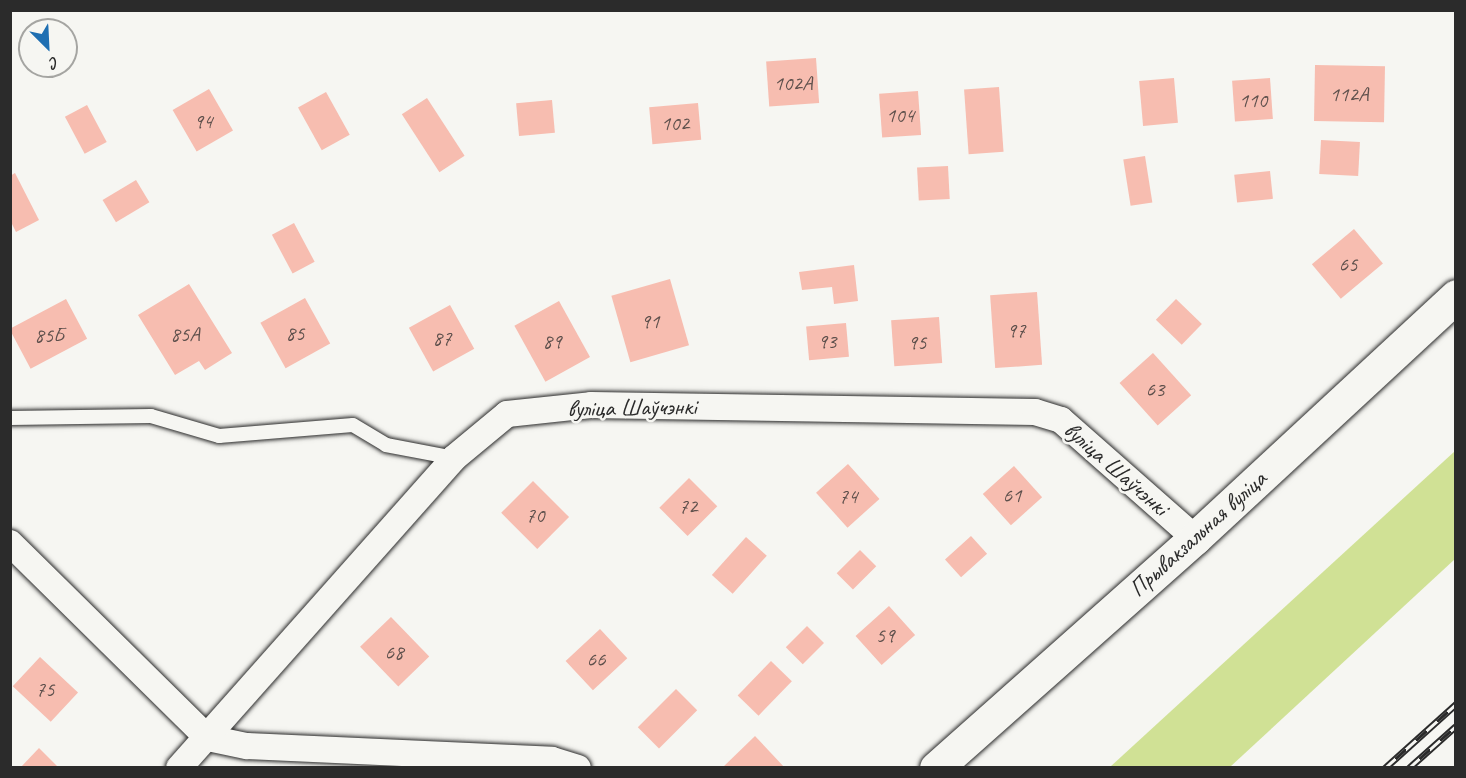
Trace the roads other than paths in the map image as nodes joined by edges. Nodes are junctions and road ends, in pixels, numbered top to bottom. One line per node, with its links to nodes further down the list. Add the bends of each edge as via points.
1 (1455, 296): 4 (street, Прывакзальная вуліца)
2 (10, 418): 3 (lane, via 151,416 219,436 353,425 386,445)
3 (454, 458): 4 (street, вуліца Шаўчэнкі, via 507,414 591,405 1035,412 1061,420); 6 (street, вуліца Шаўчэнкі)
4 (1195, 538): 9 (street, Прывакзальная вуліца)
5 (10, 543): 6 (street)
6 (208, 738): 7 (street, вуліца Шаўчэнкі); 8 (street, via 247,746 552,760)
7 (179, 768)
8 (579, 768)
9 (936, 768)

